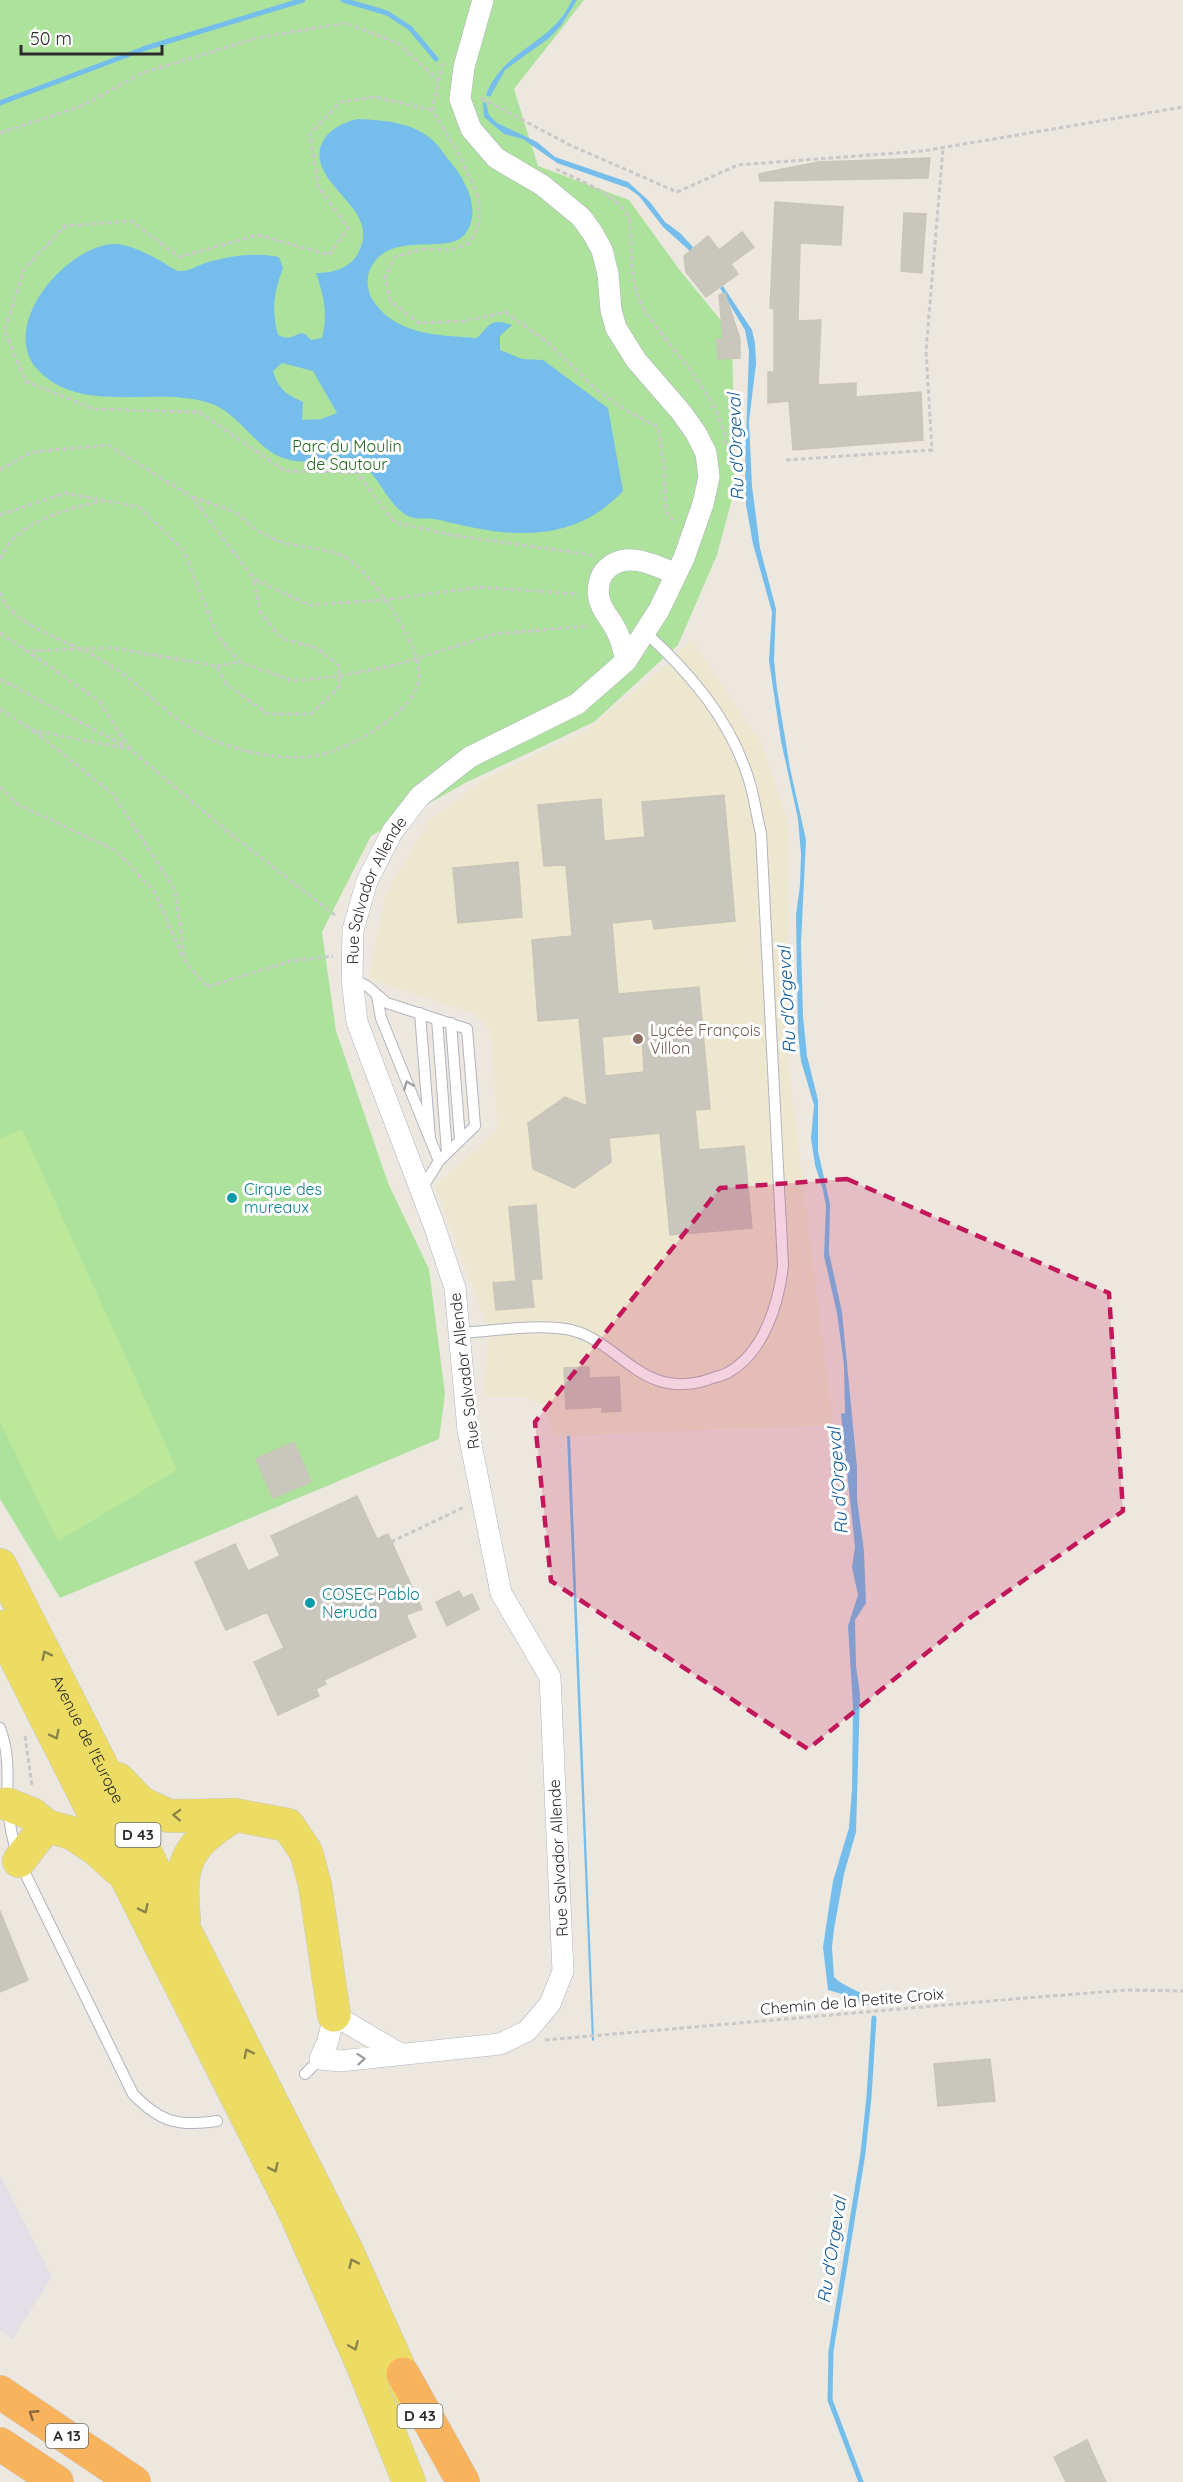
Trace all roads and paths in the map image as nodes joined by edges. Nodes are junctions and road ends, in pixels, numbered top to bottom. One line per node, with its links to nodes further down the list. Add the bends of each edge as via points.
1 (483, 0): 4 (street)
2 (445, 57): 3 (path)
3 (438, 80): 4 (path); 6 (path); 7 (path, via 398,43 346,23 257,38 142,73 84,105)
4 (460, 94): 8 (path, via 676,192 738,165); 14 (street, Rue Salvador Allende, via 471,129 481,143 496,158 542,185 581,217 602,250 616,328 636,360 681,412 706,453 709,477)
5 (1183, 107): 8 (path)
6 (432, 110): 14 (path, via 460,156 478,199 479,225 469,243 460,247 421,249 395,257 386,276 390,302 419,323 466,321 505,312 546,341 598,391 658,428 666,512 679,526); 16 (path, via 375,97 340,102 310,134 318,186 348,228 329,255 258,235 179,257 131,221 65,226 24,269 5,330 25,381 94,409 199,412 285,471 357,473 394,522 451,535)
7 (0, 133)
8 (943, 148): 9 (path, via 926,351 932,450)
9 (786, 460)
10 (0, 470): 11 (path, via 32,452 108,445)
11 (192, 497): 18 (path); 21 (path, via 235,513 255,529 287,543 341,555 357,565)
12 (104, 501): 13 (path, via 65,493); 15 (path, via 69,507 39,522 12,540); 29 (path, via 139,507 184,551 218,635)
13 (0, 514)
14 (695, 527): 17 (street, Rue Salvador Allende)
15 (0, 559)
16 (628, 560): 17 (street, via 646,561); 20 (street, via 611,564 601,577)
17 (676, 574): 23 (street, Rue Salvador Allende)
18 (254, 579): 21 (path, via 309,605); 31 (path, via 260,612 282,639 317,648 339,666)
19 (0, 592): 25 (path, via 23,622)
20 (598, 596): 21 (path, via 480,587); 22 (street)
21 (384, 600): 27 (path, via 401,622)
22 (614, 624): 27 (path, via 495,634); 28 (street)
23 (645, 632): 28 (street, Rue Salvador Allende); 49 (lane, via 701,690 730,734 748,775 760,833 781,1286 764,1334 751,1353 729,1372 697,1383 657,1380 600,1341 567,1329)
24 (0, 633): 26 (path)
25 (84, 649): 26 (path); 27 (path, via 125,675 179,721 213,740 267,755 308,757 349,744 392,720 412,699 419,679); 30 (path, via 113,648)
26 (27, 651): 35 (path, via 99,701)
27 (418, 657): 31 (path)
28 (626, 661): 37 (street, Rue Salvador Allende, via 577,704 470,757 420,796 392,832 367,880)
29 (240, 662): 30 (path); 31 (path, via 294,681)
30 (218, 666): 31 (path, via 226,684 268,714 311,714 339,687)
31 (339, 676)
32 (0, 679): 35 (path)
33 (0, 709): 34 (path)
34 (34, 731): 35 (path); 39 (path, via 113,794 175,890)
35 (130, 748): 37 (path)
36 (0, 786): 39 (path, via 16,804 115,850 154,891)
37 (353, 930): 38 (street, Rue Salvador Allende)
38 (352, 954): 39 (path, via 291,961 207,987); 40 (street, Rue Salvador Allende)
39 (185, 961)
40 (352, 979): 41 (lane); 48 (street, Rue Salvador Allende, via 357,1022)
41 (377, 996): 42 (lane); 45 (lane, one-way to 41, via 381,1018)
42 (420, 1013): 43 (lane); 45 (lane)
43 (437, 1019): 44 (lane); 47 (lane)
44 (451, 1023): 46 (lane); 46 (lane, via 467,1029 475,1126)
45 (430, 1139): 47 (lane)
46 (460, 1140): 47 (lane)
47 (443, 1157): 48 (lane)
48 (421, 1190): 49 (street, Rue Salvador Allende, via 455,1288)
49 (460, 1333): 50 (street, Rue Salvador Allende, via 468,1430)
50 (483, 1504): 51 (path, via 465,1506); 64 (street, Rue Salvador Allende, via 501,1593 550,1677 563,1971 550,2004)
51 (392, 1542)
52 (0, 1565): 55 (main road, Avenue de l'Europe / D 43, one-way to 52)
53 (0, 1627): 60 (main road, Avenue de l'Europe / D 43, one-way to 60)
54 (0, 1728): 56 (lane, via 9,1760)
55 (103, 1766): 57 (main road, one-way to 55, via 169,1816 141,1803); 61 (main road, Avenue de l'Europe / D 43)
56 (7, 1804): 58 (main road, via 32,1814); 59 (lane)
57 (235, 1815): 61 (main road, via 208,1832 186,1859 181,1888); 63 (main road, via 288,1825 306,1852 315,1885)
58 (46, 1826): 59 (main road); 60 (main road, via 72,1833)
59 (19, 1861): 68 (lane, via 133,2094 161,2118 181,2123 198,2124)
60 (128, 1877): 68 (main road, Avenue de l'Europe / D 43, one-way to 68)
61 (186, 1929): 68 (main road, Avenue de l'Europe / D 43, one-way to 61)
62 (1183, 1991): 64 (path, Chemin de la Petite Croix, via 1128,1990 542,2040)
63 (334, 2015): 65 (street); 66 (street)
64 (527, 2031): 65 (street, Rue Salvador Allende, via 500,2044)
65 (402, 2055): 66 (street, Rue Salvador Allende, one-way to 65)
66 (320, 2059): 67 (lane)
67 (305, 2074)
68 (246, 2114): 69 (main road, D 43, one-way to 68, via 346,2249); 74 (main road, D 43, one-way to 74, via 331,2292)
69 (403, 2374): 75 (main road, D 43); 76 (highway)
70 (0, 2392): 73 (highway, A 13, one-way to 70)
71 (0, 2444): 72 (highway, A 13)
72 (57, 2482)
73 (134, 2482)
74 (409, 2482)
75 (446, 2482)
76 (463, 2482)

